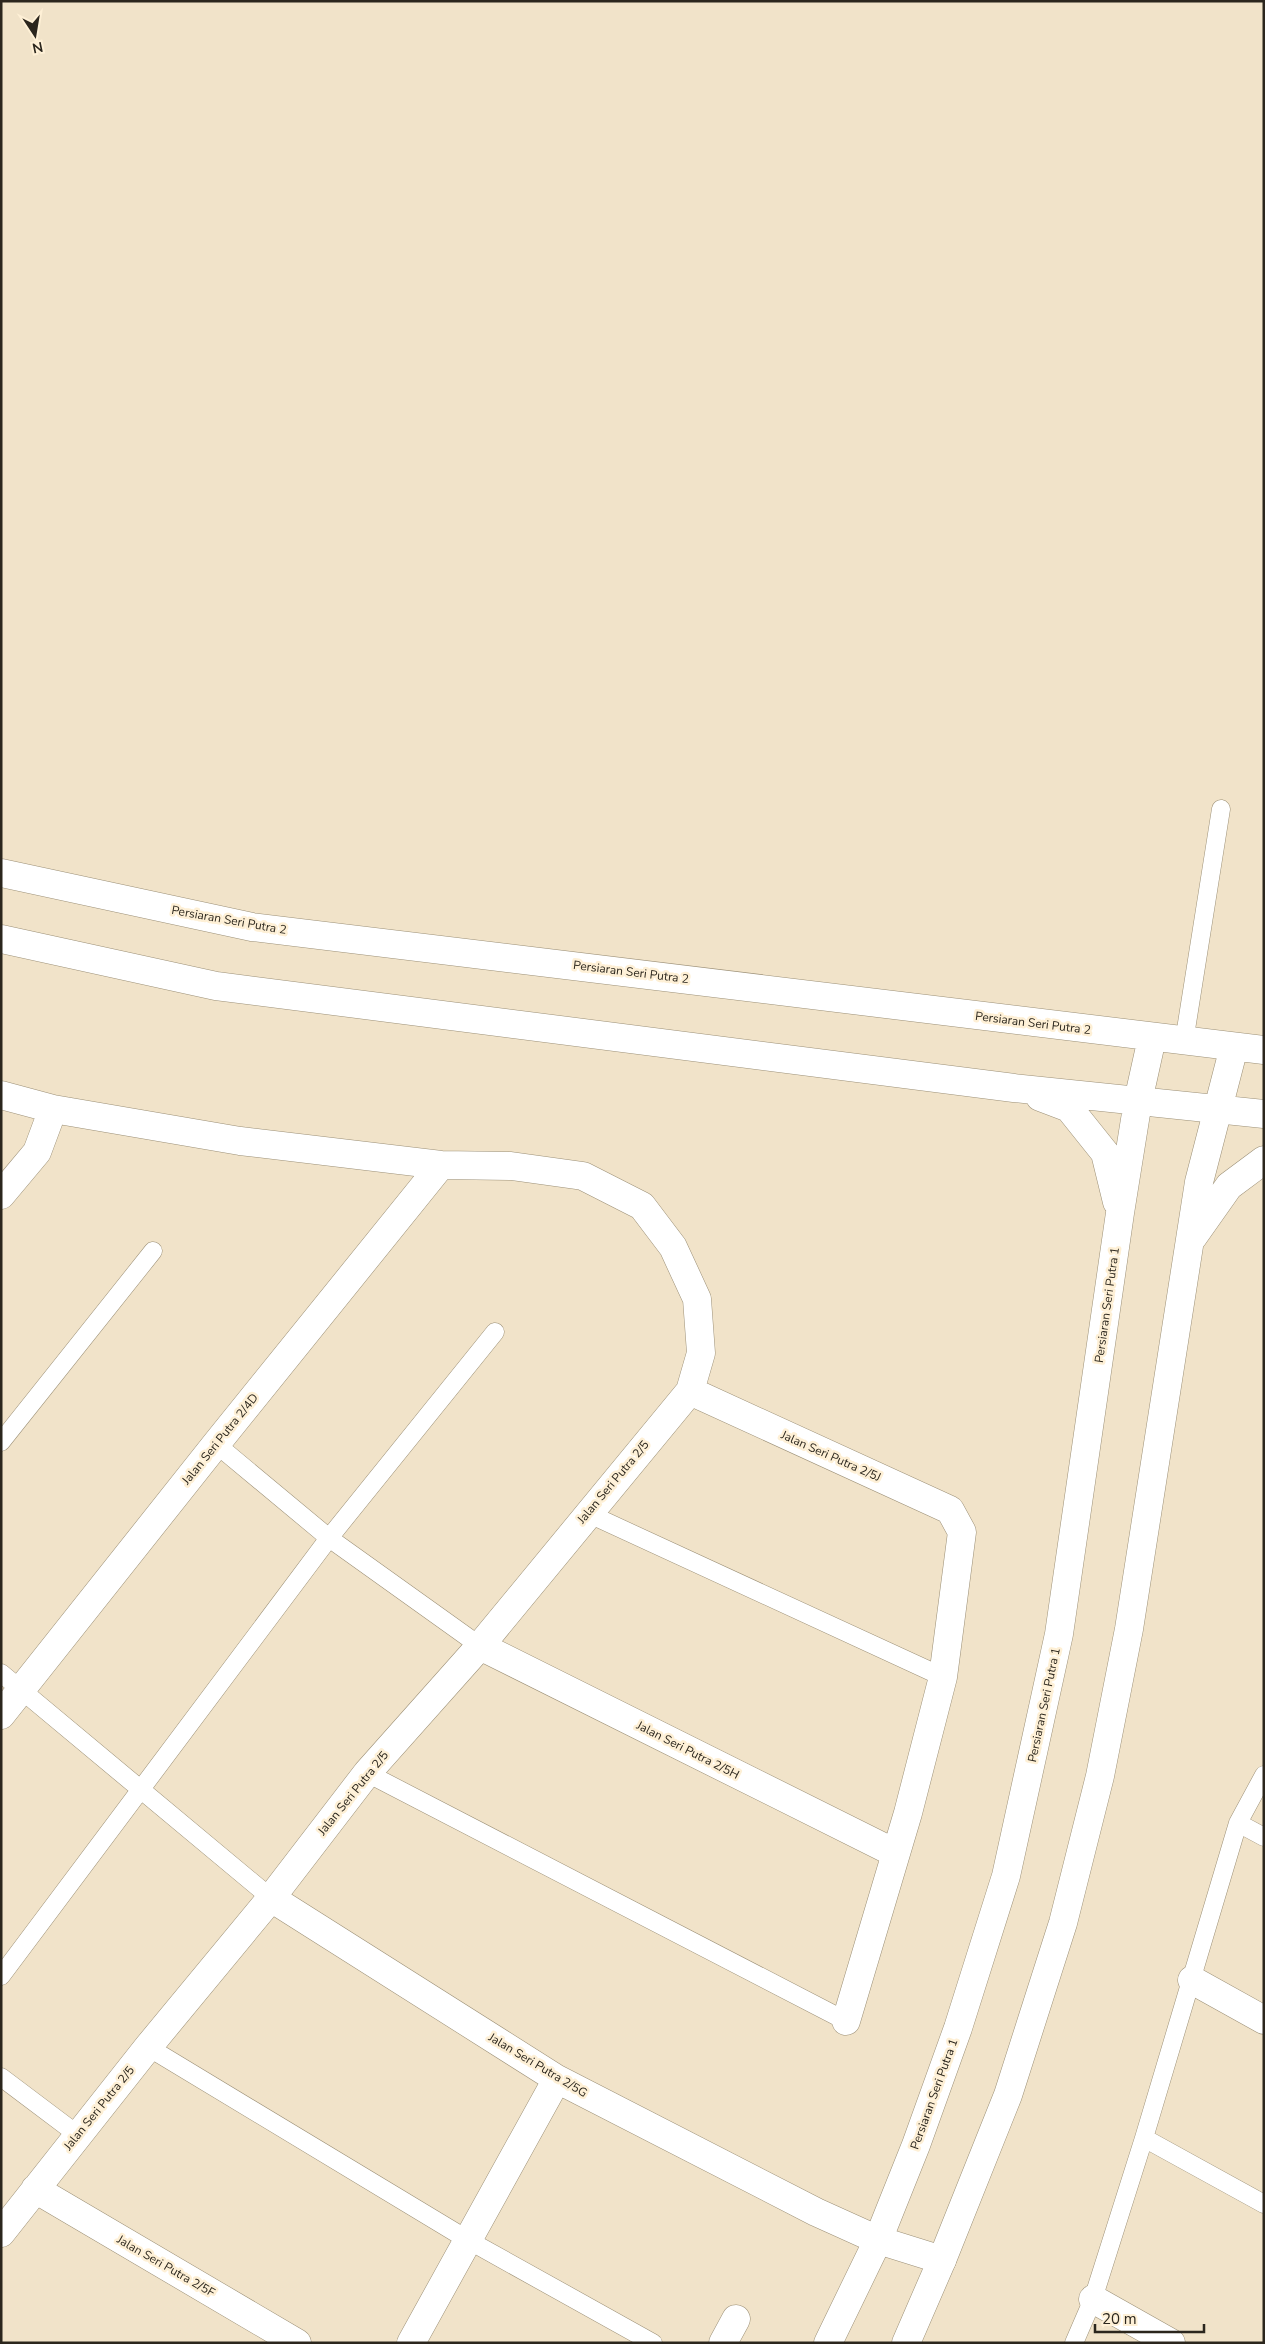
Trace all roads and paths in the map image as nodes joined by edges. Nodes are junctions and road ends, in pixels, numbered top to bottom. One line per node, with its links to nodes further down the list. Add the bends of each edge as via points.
1 (1221, 809): 5 (lane)
2 (1, 873): 4 (street, Persiaran Seri Putra 2, via 252,927)
3 (1, 939): 8 (street, via 216,986)
4 (1152, 1038): 5 (street, Persiaran Seri Putra 2); 10 (street, Persiaran Seri Putra 1)
5 (1184, 1042): 6 (street, Persiaran Seri Putra 2)
6 (1234, 1047): 7 (street, Persiaran Seri Putra 2); 12 (street)
7 (1264, 1050)
8 (1014, 1088): 10 (street); 17 (street, via 1069,1108 1105,1153)
9 (1, 1095): 11 (street, Jalan Seri Putra 2/5)
10 (1138, 1101): 12 (street); 17 (street, Persiaran Seri Putra 1)
11 (53, 1109): 15 (street, Jalan Seri Putra 2/5, via 240,1141); 16 (street, via 37,1152)
12 (1218, 1110): 13 (street); 18 (street, via 1199,1182)
13 (1264, 1114)
14 (1264, 1160): 18 (street, via 1229,1186)
15 (441, 1165): 21 (street, Jalan Seri Putra 2/5, via 511,1166 583,1176 642,1206 673,1247 697,1299 701,1353); 23 (street, Jalan Seri Putra 2/4D)
16 (1, 1195)
17 (1120, 1213): 51 (street, Persiaran Seri Putra 1, via 1059,1634 1006,1876 958,2028)
18 (1189, 1244): 52 (street, via 1129,1629 1100,1776 1064,1924 1011,2086)
19 (153, 1251): 22 (lane)
20 (495, 1332): 25 (lane)
21 (690, 1392): 24 (street, Jalan Seri Putra 2/5); 28 (street, Jalan Seri Putra 2/5J, via 950,1510 962,1532)
22 (1, 1442)
23 (216, 1444): 25 (lane); 29 (street, Jalan Seri Putra 2/4D)
24 (587, 1513): 26 (street, Jalan Seri Putra 2/5); 28 (lane)
25 (328, 1538): 26 (lane); 33 (lane)
26 (480, 1646): 31 (street, Jalan Seri Putra 2/5); 36 (street, Jalan Seri Putra 2/5H)
27 (1, 1673): 29 (lane)
28 (943, 1677): 36 (street)
29 (21, 1692): 30 (street, Jalan Seri Putra 2/4D); 33 (lane)
30 (1, 1715)
31 (367, 1773): 37 (street, Jalan Seri Putra 2/5); 41 (lane)
32 (1264, 1775): 34 (lane)
33 (142, 1788): 37 (lane); 38 (lane)
34 (1238, 1823): 35 (lane); 39 (lane)
35 (1264, 1837)
36 (895, 1854): 41 (street)
37 (272, 1898): 42 (street, Jalan Seri Putra 2/5); 44 (street, Jalan Seri Putra 2/5G)
38 (1, 1976)
39 (1192, 1980): 40 (street); 46 (lane)
40 (1264, 2020)
41 (846, 2021)
42 (148, 2048): 45 (street, Jalan Seri Putra 2/5); 50 (lane)
43 (1, 2077): 45 (lane)
44 (557, 2079): 50 (street); 51 (street, Jalan Seri Putra 2/5G, via 816,2212)
45 (78, 2135): 47 (street, Jalan Seri Putra 2/5)
46 (1144, 2138): 48 (lane); 53 (lane)
47 (35, 2189): 49 (street, Jalan Seri Putra 2/5); 54 (street, Jalan Seri Putra 2/5F)
48 (1264, 2204)
49 (1, 2233)
50 (468, 2240): 55 (street); 56 (lane)
51 (878, 2240): 52 (street, Jalan Seri Putra 2/5G); 57 (street, Persiaran Seri Putra 1)
52 (942, 2260): 58 (street)
53 (1093, 2300): 59 (lane); 60 (street)
54 (297, 2343)
55 (411, 2343)
56 (653, 2343)
57 (828, 2343)
58 (906, 2343)
59 (1074, 2343)
60 (1171, 2343)

